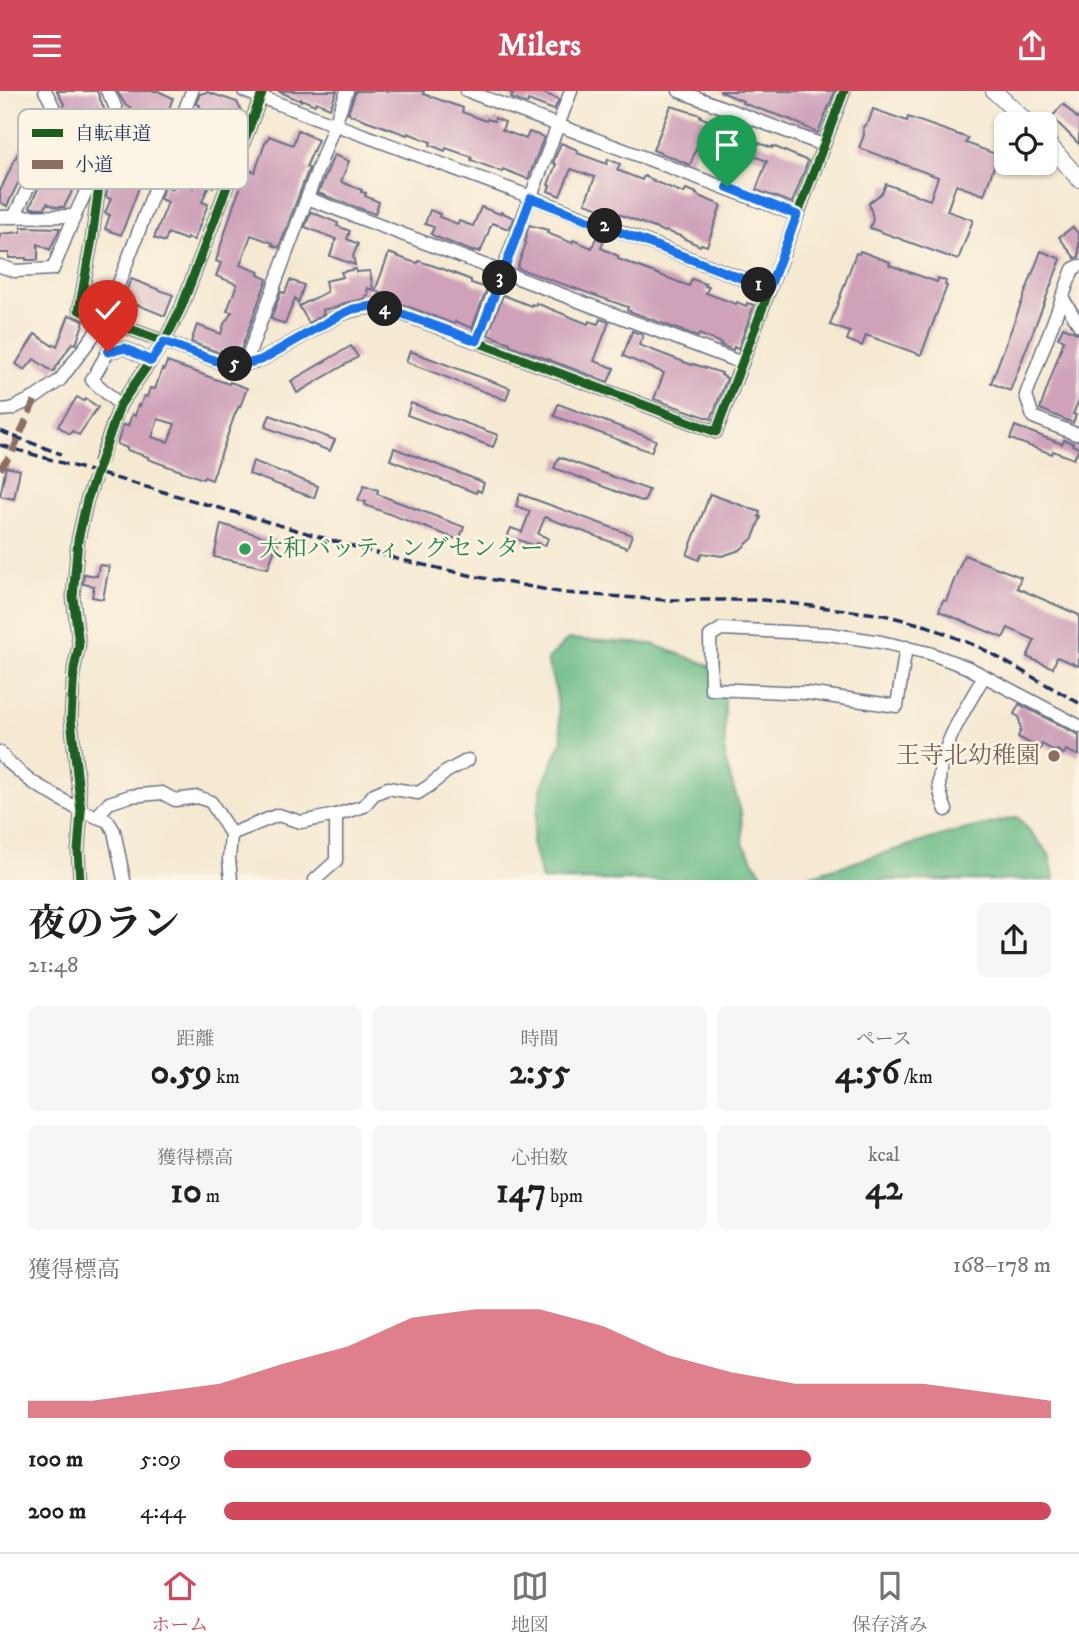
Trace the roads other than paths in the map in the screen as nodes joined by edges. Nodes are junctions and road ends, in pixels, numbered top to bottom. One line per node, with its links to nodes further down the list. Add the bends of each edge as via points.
1 (45, 91): 12 (street)
2 (107, 91): 13 (street)
3 (192, 91): 14 (street)
4 (244, 91): 11 (street)
5 (347, 91): 16 (street)
6 (467, 91): 17 (street)
7 (571, 91): 17 (street)
8 (680, 91): 19 (street)
9 (844, 91): 19 (street)
10 (994, 91): 15 (main road)
11 (262, 94): 16 (street); 18 (street)
12 (55, 109)
13 (115, 109)
14 (185, 109)
15 (1016, 112)
16 (334, 124): 27 (street); 28 (street)
17 (558, 125): 28 (street); 29 (street)
18 (248, 131)
19 (822, 145): 29 (street)
20 (1057, 154): 21 (main road)
21 (1079, 179)
22 (27, 189): 30 (street)
23 (88, 189): 31 (street)
24 (99, 189): 38 (street, via 79,310)
25 (155, 189): 38 (street)
26 (226, 189): 41 (street)
27 (307, 198): 35 (street); 44 (street)
28 (531, 198): 35 (street); 36 (street)
29 (797, 215): 36 (street)
30 (14, 216): 31 (street); 32 (street)
31 (75, 216): 33 (street, via 53,269 15,271)
32 (0, 217)
33 (0, 266)
34 (1079, 266): 37 (street, via 1073,269)
35 (502, 272): 40 (street); 43 (street)
36 (769, 289): 43 (street)
37 (1062, 297): 39 (street); 47 (street, via 1026,395 1033,417)
38 (105, 320): 41 (street); 46 (street, via 60,380 36,397)
39 (1079, 325)
40 (477, 341): 43 (street, via 716,432); 44 (street, via 372,306 353,309 261,360)
41 (164, 342): 42 (street); 44 (street, via 219,362)
42 (151, 361): 45 (street); 45 (street, via 125,348 108,352 92,380)
43 (742, 363)
44 (245, 364)
45 (120, 405): 48 (street)
46 (0, 410)
47 (1079, 432)
48 (100, 461)
49 (94, 480): 56 (street, via 78,540 73,597 79,645 71,719)
50 (906, 647): 50 (street, via 829,634 721,629 710,636 711,689 807,693 897,706); 51 (street)
51 (984, 676): 52 (street); 55 (street, via 951,737 941,770 939,784)
52 (1079, 726)
53 (2, 759): 56 (street)
54 (468, 760): 57 (street, via 418,793 388,788 374,794 364,806)
55 (946, 810)
56 (81, 811): 58 (street); 60 (street)
57 (336, 815): 59 (street, via 301,822 278,815); 63 (street, via 336,861)
58 (97, 816): 59 (street, via 109,803 130,796 198,797 211,802); 61 (street, via 108,821 114,831)
59 (231, 834): 62 (street)
60 (80, 880)
61 (124, 880)
62 (231, 880)
63 (315, 880)

